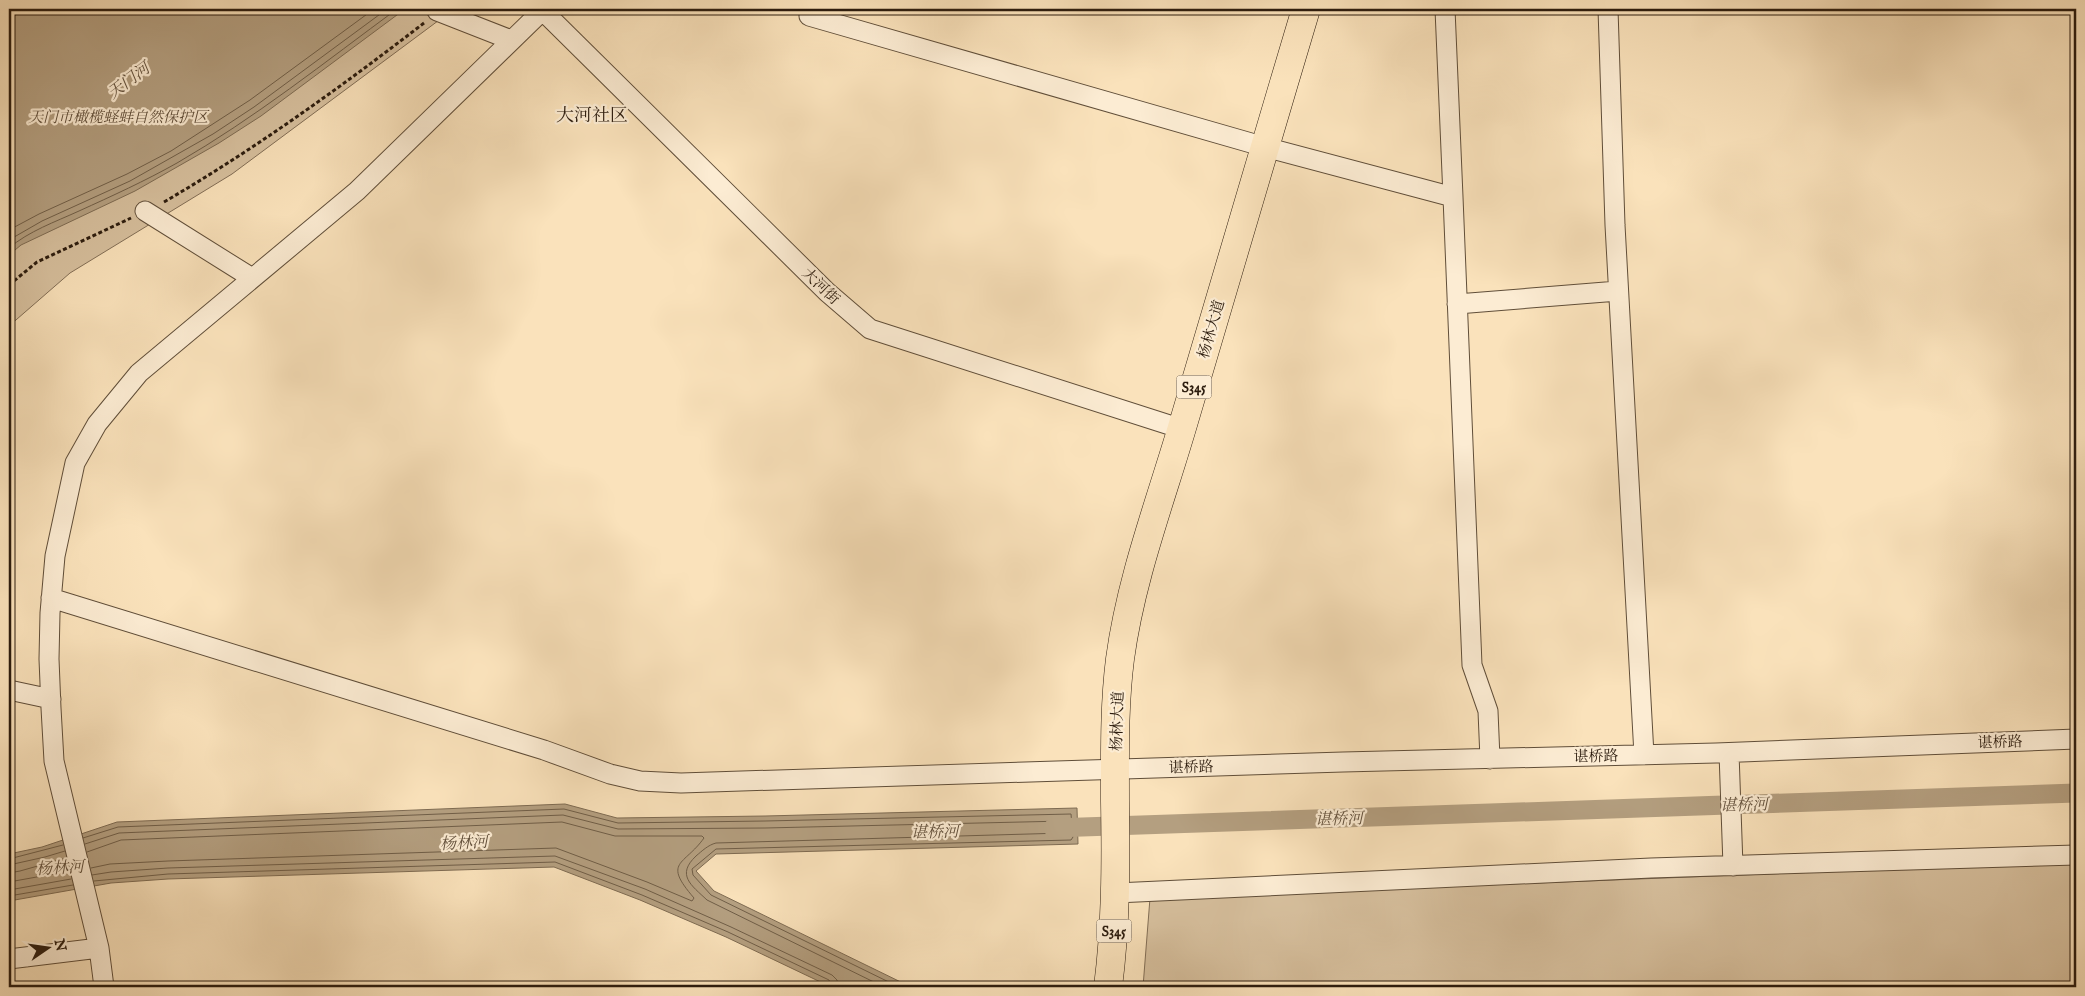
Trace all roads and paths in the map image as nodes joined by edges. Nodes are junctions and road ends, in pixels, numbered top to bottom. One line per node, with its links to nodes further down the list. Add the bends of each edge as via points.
1 (543, 9): 7 (street); 15 (street, 大河街, via 827,292 870,329)
2 (1306, 9): 8 (main road, 杨林大道 / S345)
3 (1445, 9): 9 (street)
4 (1608, 9): 13 (street)
5 (437, 11): 7 (street); 10 (path, via 428,21 274,132 214,172)
6 (809, 16): 8 (street)
7 (511, 40): 11 (street, via 357,191)
8 (1265, 147): 9 (street); 15 (main road, 杨林大道 / S345)
9 (1453, 197): 14 (street)
10 (145, 211): 11 (street); 12 (path, via 37,262)
11 (252, 278): 16 (street, via 139,373 96,424 75,463 55,556)
12 (9, 285)
13 (1618, 291): 14 (street); 21 (street)
14 (1457, 304): 22 (street, via 1472,665 1488,711)
15 (1182, 429): 23 (main road, 杨林大道 / S345, via 1148,531 1131,597 1120,660)
16 (51, 598): 18 (street); 23 (street, 谌桥路, via 640,781 681,783)
17 (9, 690): 18 (street)
18 (51, 699): 27 (street, via 54,761)
19 (2076, 738): 20 (street, 谌桥路)
20 (1729, 753): 21 (street, 谌桥路); 25 (street)
21 (1644, 755): 22 (street, 谌桥路)
22 (1490, 758): 23 (street, 谌桥路)
23 (1115, 770): 26 (main road, S345)
24 (2076, 854): 25 (street)
25 (1732, 866): 26 (street)
26 (1116, 884): 30 (main road, S345)
27 (99, 948): 28 (street); 29 (street)
28 (9, 959)
29 (104, 987)
30 (1108, 987)

